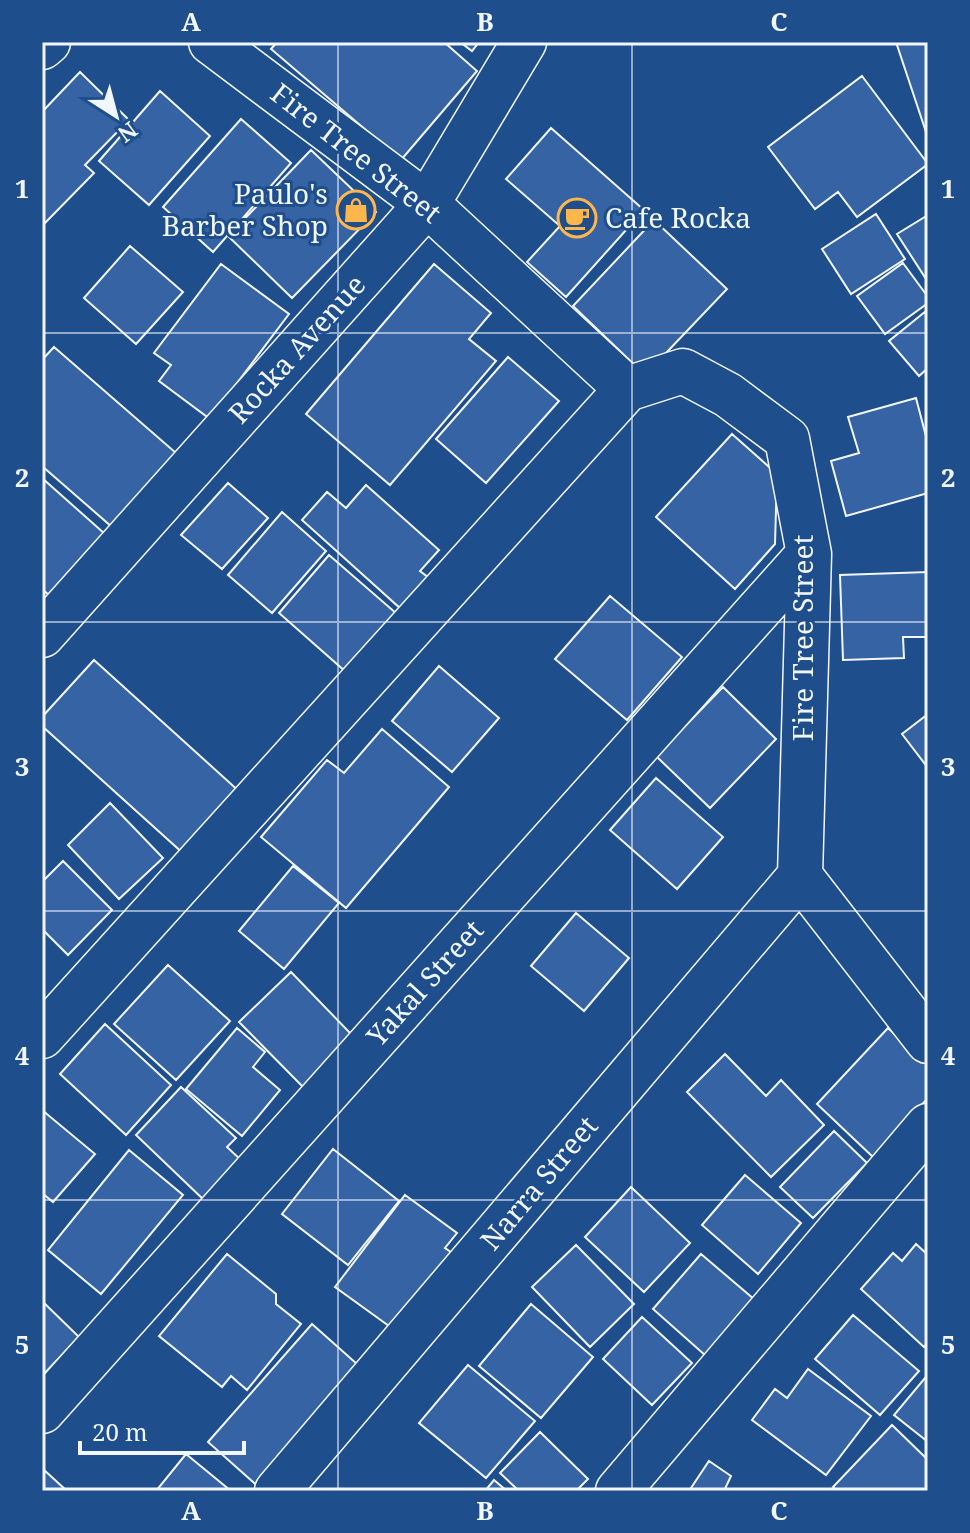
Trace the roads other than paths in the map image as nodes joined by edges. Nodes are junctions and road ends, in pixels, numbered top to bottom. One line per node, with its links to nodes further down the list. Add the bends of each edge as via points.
1 (48, 42): 4 (street)
2 (211, 42): 5 (street, Fire Tree Street)
3 (524, 42): 5 (street, Rocka Avenue)
4 (42, 47)
5 (427, 204): 6 (street, Fire Tree Street); 8 (street, Rocka Avenue)
6 (627, 389): 7 (street, Fire Tree Street, via 683,371 728,395 787,439); 10 (street)
7 (809, 554): 9 (street, Fire Tree Street); 13 (street, Yakal Street)
8 (43, 632)
9 (800, 876): 11 (street); 14 (street, Narra Street)
10 (42, 1036)
11 (928, 1041)
12 (928, 1126): 15 (street)
13 (42, 1411)
14 (277, 1491)
15 (618, 1491)

